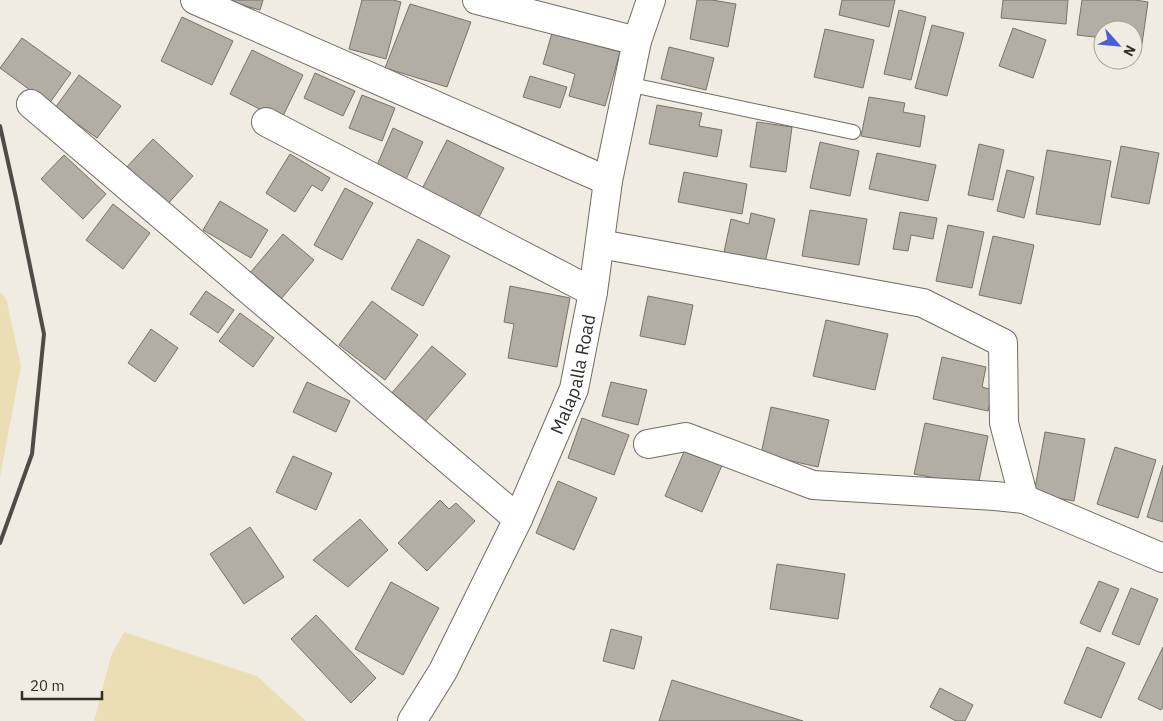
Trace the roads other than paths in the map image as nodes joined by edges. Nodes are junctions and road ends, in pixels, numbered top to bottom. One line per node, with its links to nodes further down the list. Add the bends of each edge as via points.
1 (195, 0): 9 (street)
2 (477, 0): 4 (street)
3 (651, 0): 4 (street, Malapalla Road)
4 (637, 41): 5 (street, Malapalla Road)
5 (627, 84): 8 (lane); 9 (street, Malapalla Road)
6 (31, 104): 14 (street)
7 (266, 122): 11 (street)
8 (853, 132)
9 (608, 181): 10 (street, Malapalla Road)
10 (600, 244): 11 (street, Malapalla Road); 13 (street, via 923,303 1003,342 1004,423)
11 (593, 292): 14 (street, Malapalla Road, via 574,389)
12 (648, 444): 13 (street, via 686,437 813,485)
13 (1024, 499): 15 (street)
14 (518, 519): 16 (street, Malapalla Road, via 443,671)
15 (1163, 558)
16 (412, 721)

